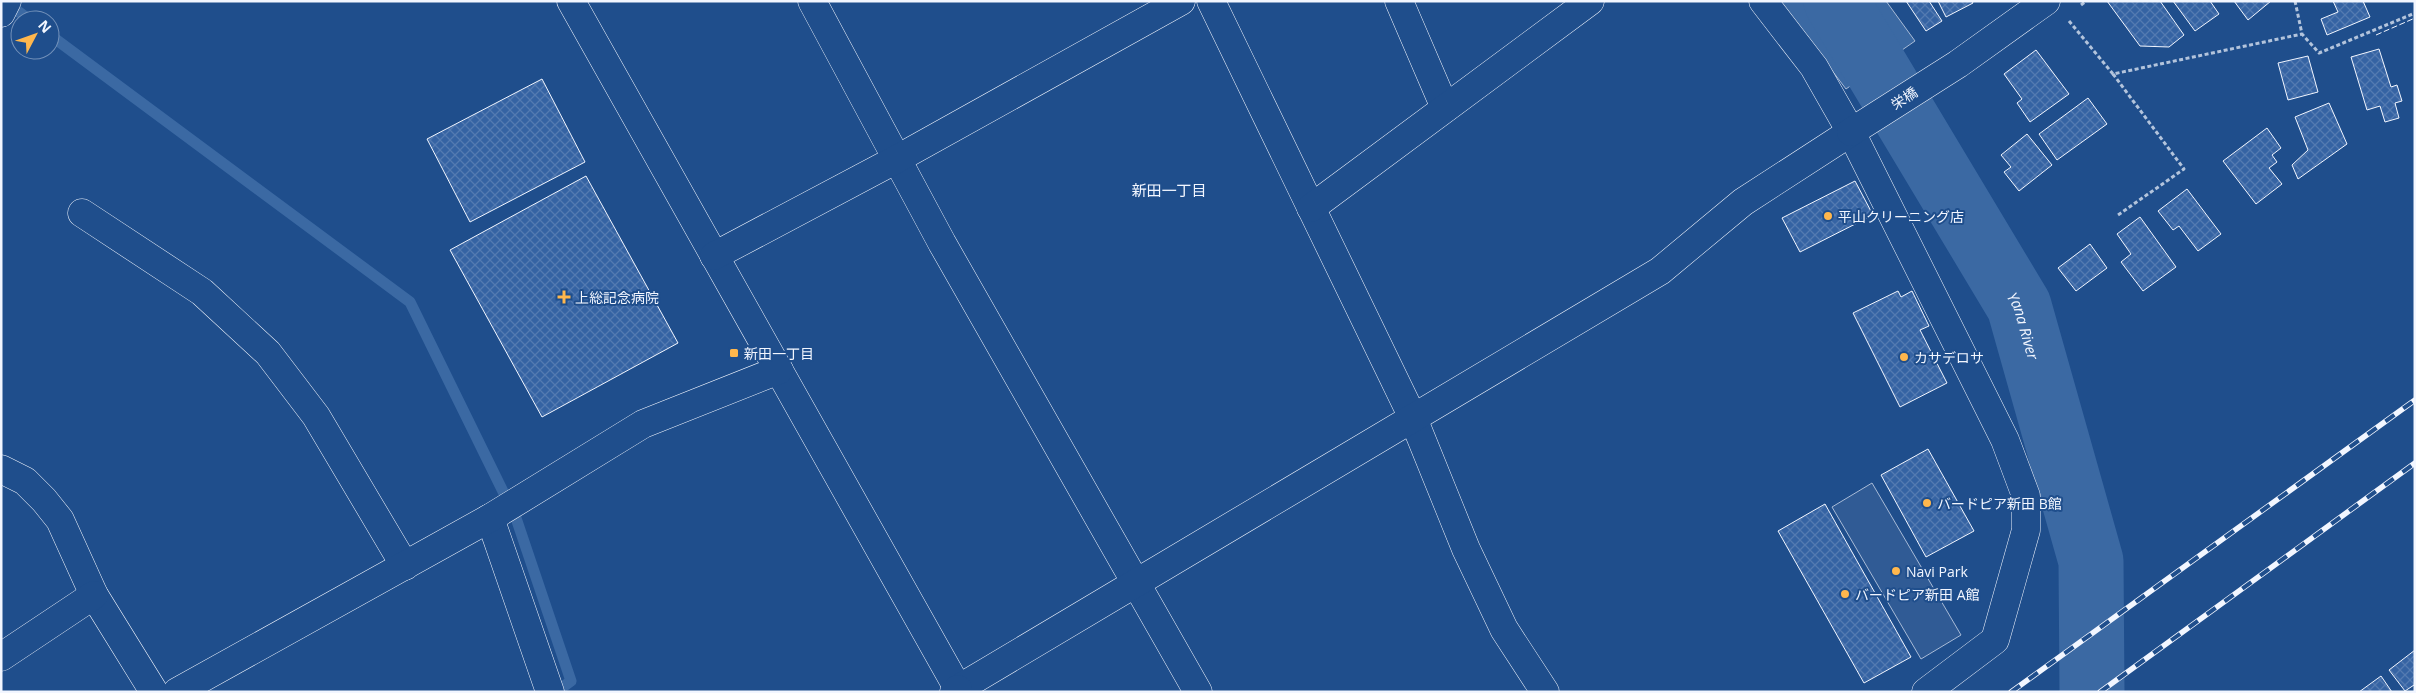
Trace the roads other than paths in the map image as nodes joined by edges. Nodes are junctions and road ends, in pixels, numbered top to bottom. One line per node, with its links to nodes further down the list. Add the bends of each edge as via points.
1 (7, 1): 10 (street)
2 (571, 1): 16 (street)
3 (812, 1): 13 (street)
4 (1181, 1): 13 (street)
5 (1211, 1): 14 (street)
6 (1399, 1): 11 (street)
7 (1590, 1): 11 (street)
8 (1763, 1): 12 (street, via 1814,67)
9 (2056, 9): 12 (street, 栄橋, via 1958,64)
10 (1, 13)
11 (1445, 108): 14 (street)
12 (1852, 132): 18 (street, 栄橋, via 1743,202 1660,271); 31 (street, via 2005,440 2026,496 2026,530 1994,640)
13 (897, 159): 16 (street); 22 (street)
14 (1311, 208): 18 (street)
15 (82, 212): 21 (street, via 202,292 268,353 316,416)
16 (714, 256): 17 (street)
17 (779, 370): 20 (street, via 643,424); 26 (street)
18 (1413, 418): 22 (street, 栄橋); 30 (street, via 1466,549 1504,629)
19 (1, 469): 23 (street, via 25,482 60,520)
20 (490, 518): 21 (street); 25 (street)
21 (405, 566): 28 (street)
22 (1137, 583): 26 (street, 栄橋); 29 (street)
23 (94, 595): 24 (street); 27 (street)
24 (1, 657)
25 (546, 681)
26 (958, 691)
27 (154, 692)
28 (177, 692)
29 (1198, 692)
30 (1545, 692)
31 (1926, 692)

